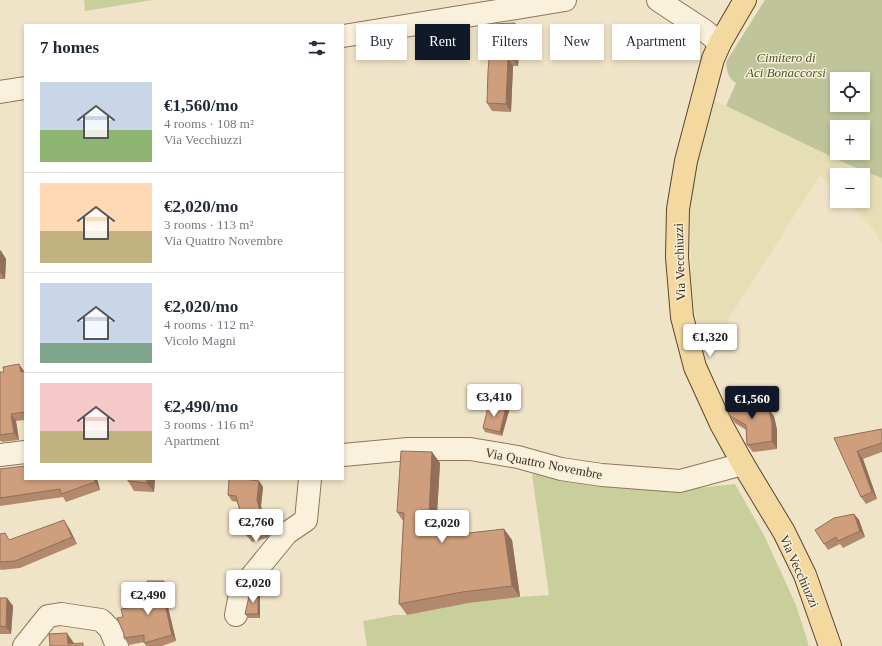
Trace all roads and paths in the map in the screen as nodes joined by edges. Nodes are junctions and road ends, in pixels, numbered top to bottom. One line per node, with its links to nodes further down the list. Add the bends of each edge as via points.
1 (566, 0): 4 (street)
2 (658, 0): 5 (street)
3 (739, 4): 5 (main road, Via Vecchiuzzi)
4 (344, 36)
5 (720, 43): 11 (main road, Via Vecchiuzzi, via 686,160 678,209 677,258 682,317 695,367)
6 (24, 88): 7 (street)
7 (0, 92)
8 (24, 452): 9 (street)
9 (0, 455)
10 (344, 455): 11 (street, Via Quattro Novembre, via 408,449 470,449 602,476 680,480)
11 (743, 464): 16 (main road, Via Vecchiuzzi, via 784,532 805,576)
12 (310, 480): 13 (street, via 306,520 287,533 241,589)
13 (236, 615)
14 (24, 646): 15 (street, via 48,616 61,614 101,620 110,629)
15 (117, 646)
16 (830, 646)

